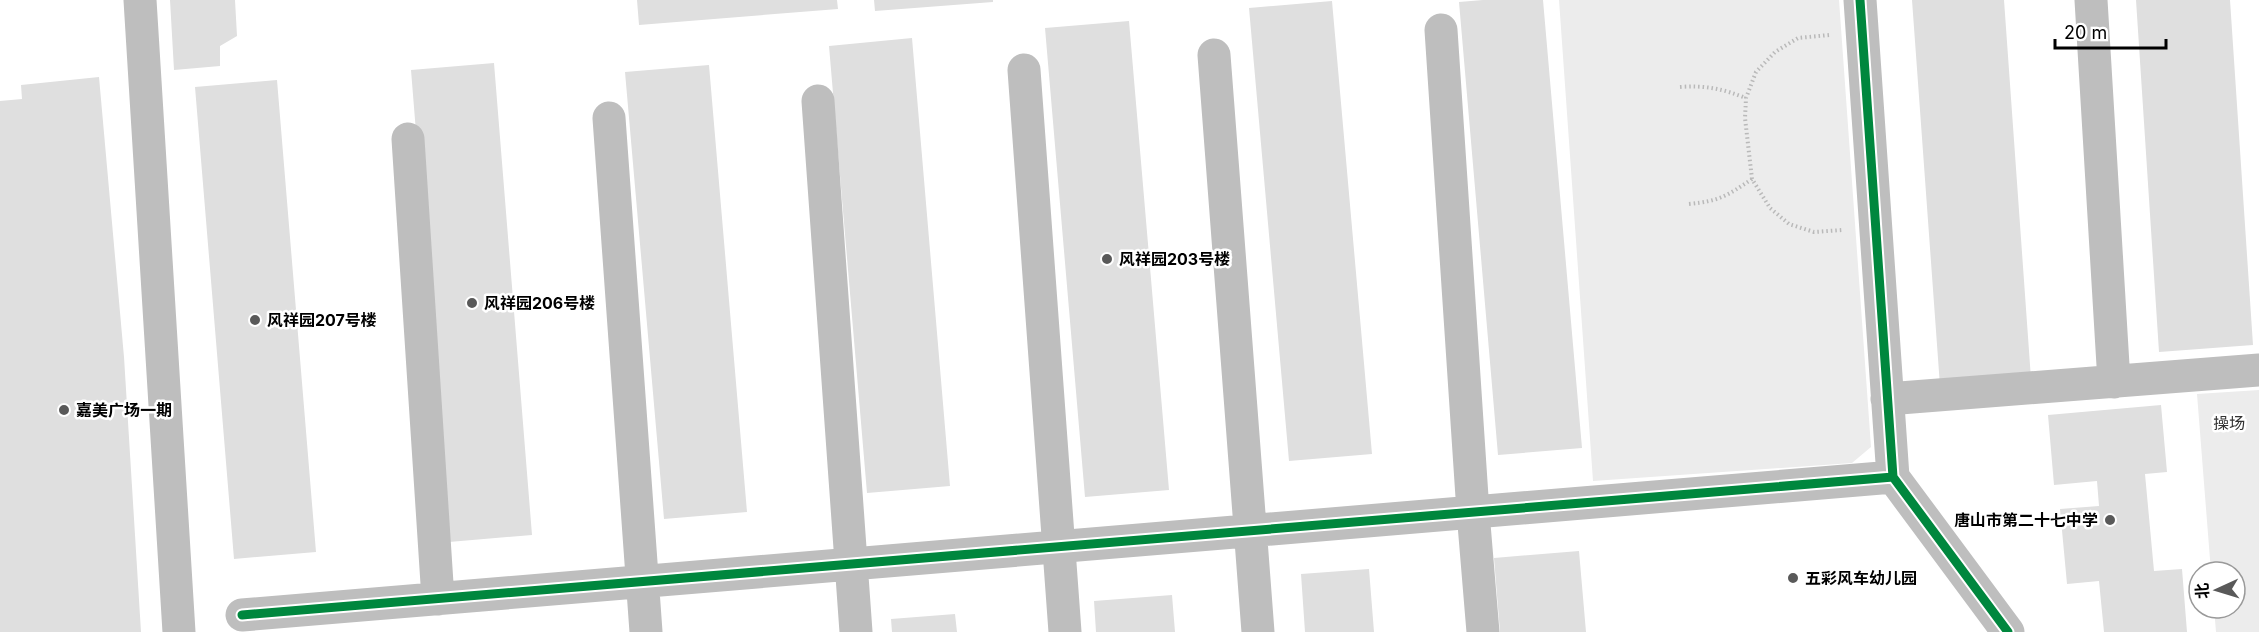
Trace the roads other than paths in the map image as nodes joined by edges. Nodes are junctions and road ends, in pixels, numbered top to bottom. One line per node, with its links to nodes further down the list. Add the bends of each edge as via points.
1 (140, 0): 21 (street)
2 (2091, 0): 11 (street)
3 (1861, 16): 12 (street)
4 (1441, 30): 14 (street)
5 (1214, 55): 15 (street)
6 (1024, 70): 16 (street)
7 (818, 101): 17 (street)
8 (609, 118): 18 (street)
9 (408, 140): 19 (street)
10 (2259, 370): 11 (street)
11 (2114, 382): 12 (street)
12 (1887, 399): 13 (street)
13 (1893, 477): 14 (street); 27 (street)
14 (1473, 512): 15 (street); 26 (street)
15 (1251, 530): 16 (street); 25 (street)
16 (1060, 547): 17 (street); 24 (street)
17 (851, 564): 18 (street); 23 (street)
18 (642, 582): 19 (street); 22 (street)
19 (438, 599): 20 (street)
20 (243, 615)
21 (179, 632)
22 (646, 632)
23 (856, 632)
24 (1065, 632)
25 (1258, 632)
26 (1483, 632)
27 (2008, 632)

